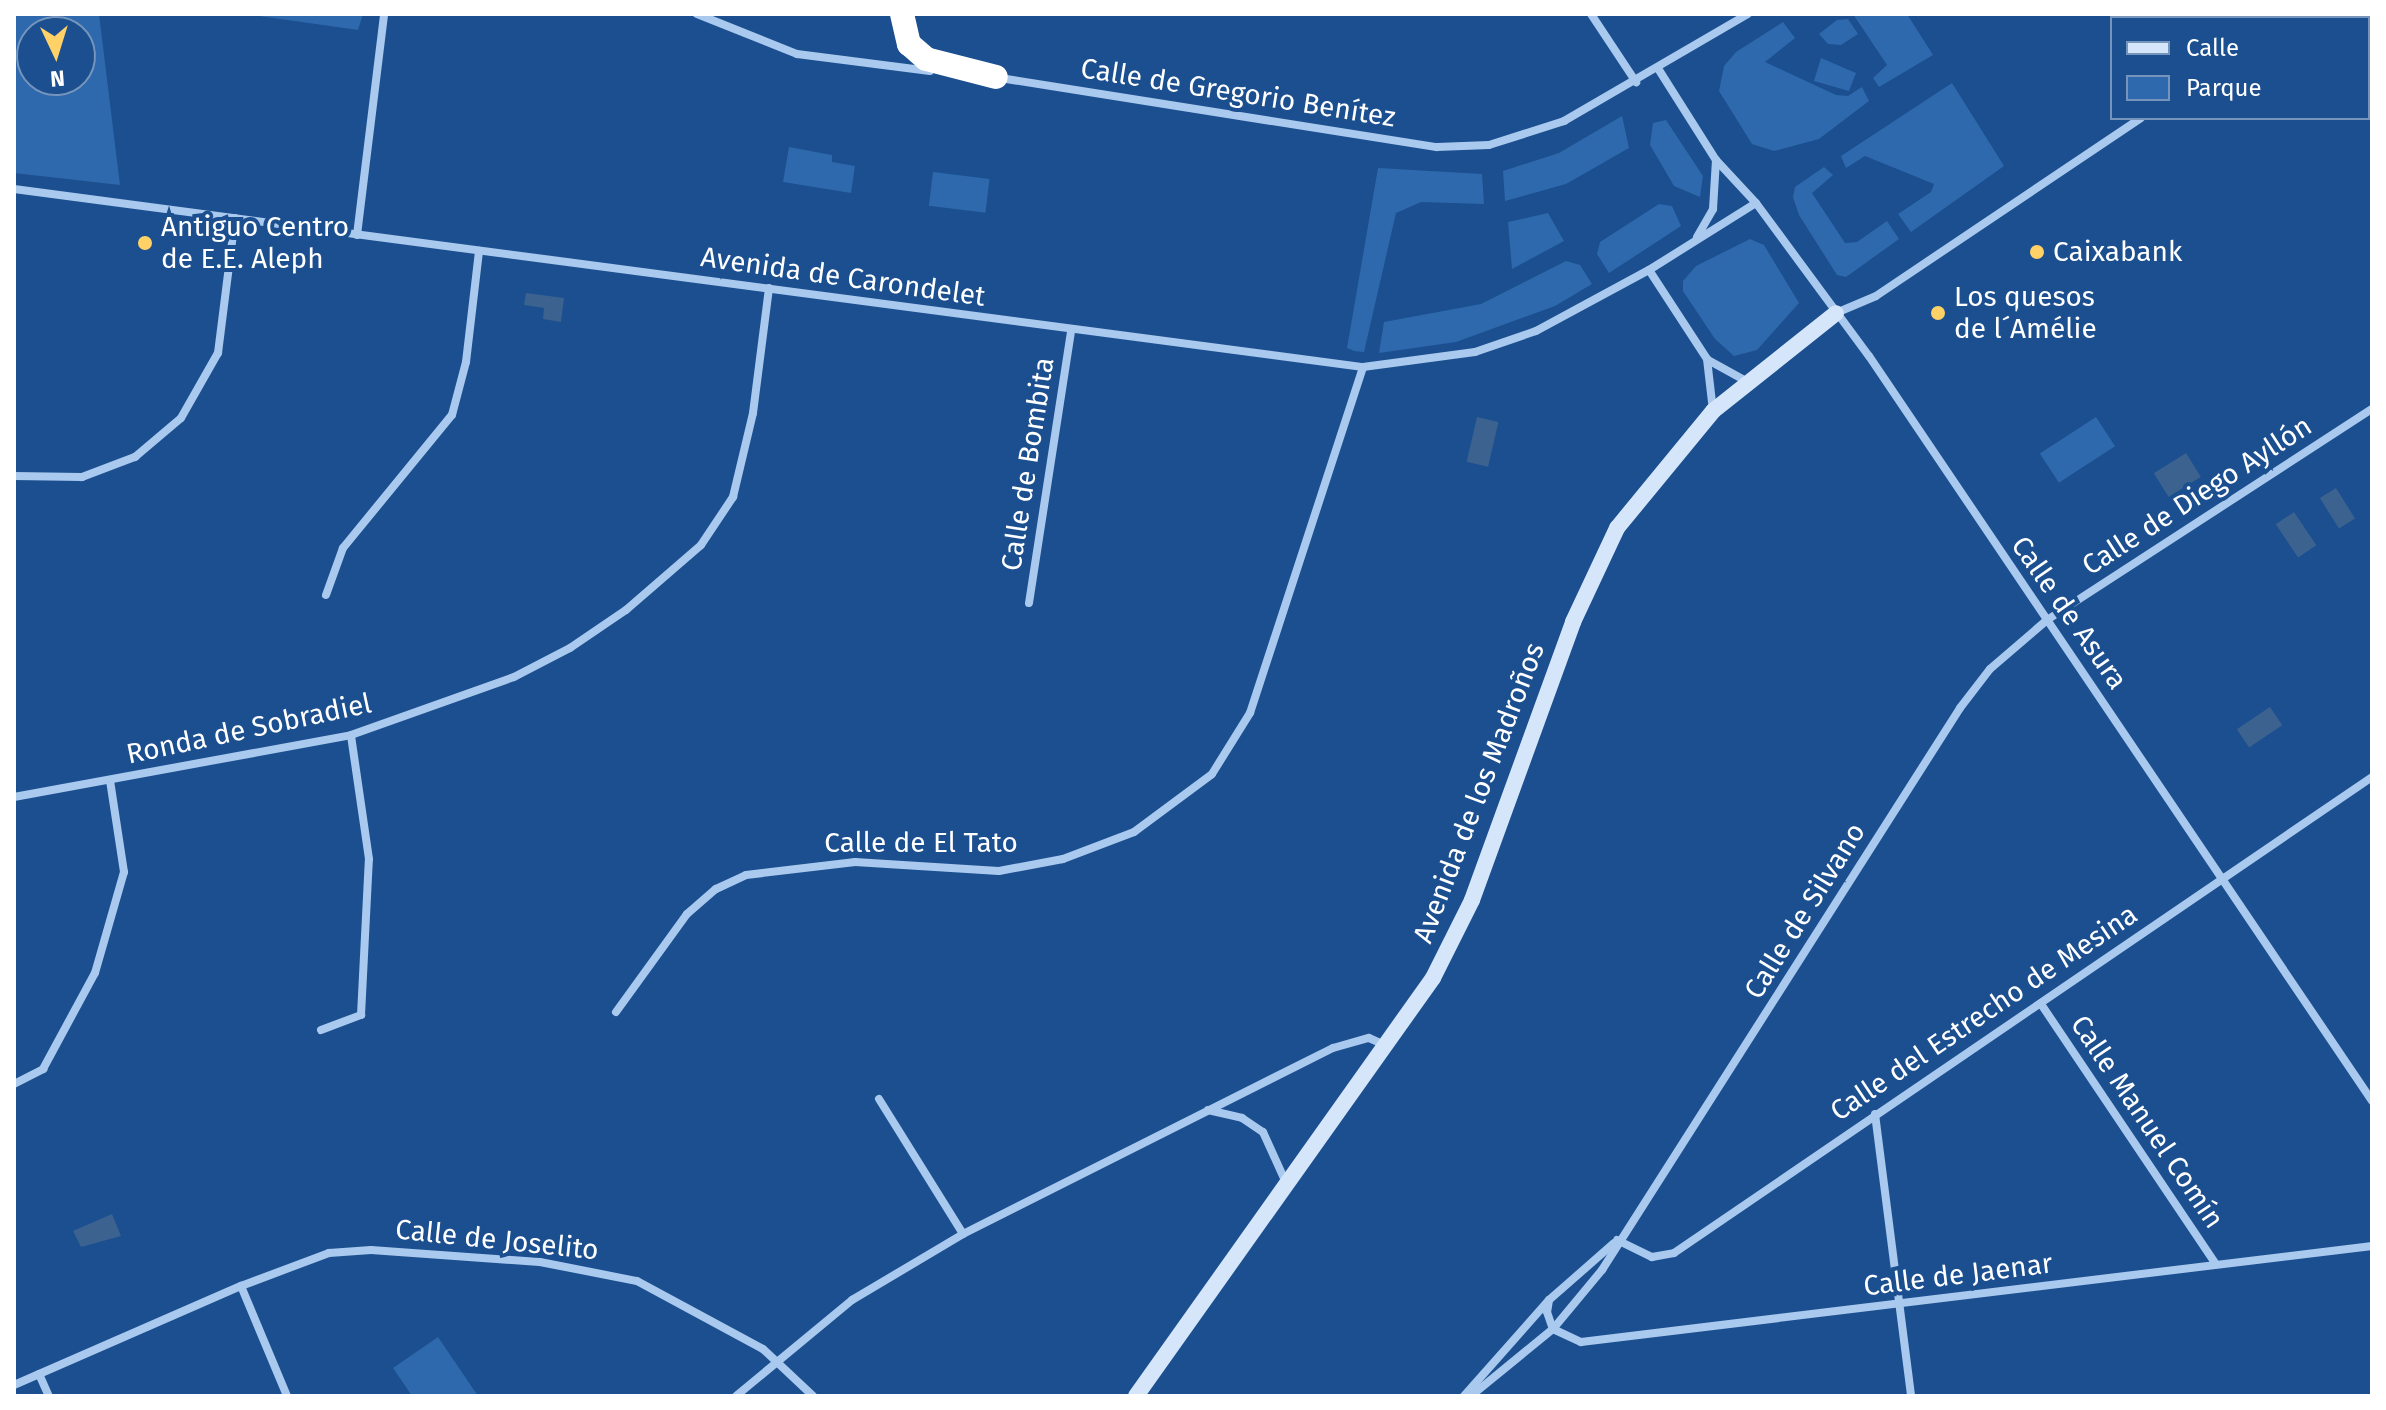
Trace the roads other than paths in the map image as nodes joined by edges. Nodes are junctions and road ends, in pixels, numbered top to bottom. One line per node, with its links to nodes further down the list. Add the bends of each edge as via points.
1 (384, 14): 14 (street)
2 (697, 14): 7 (street, Calle de Gregorio Benítez, via 809,57)
3 (902, 14): 7 (highway, via 905,34 917,52)
4 (1591, 14): 8 (street)
5 (1748, 14): 6 (street, Calle de Gregorio Benítez)
6 (1659, 70): 8 (street, Calle de Gregorio Benítez); 10 (street, Calle de Asura)
7 (996, 77): 8 (street, Calle de Gregorio Benítez, via 1460,148 1507,143 1545,130)
8 (1636, 82)
9 (2138, 120): 19 (street, via 1876,296)
10 (1716, 160): 12 (street, Calle de Asura); 15 (street, via 1713,209)
11 (14, 189): 13 (street, Avenida de Carondelet)
12 (1756, 203): 15 (street, Avenida de Carondelet); 19 (street, Calle de Asura)
13 (235, 218): 14 (street, Avenida de Carondelet); 26 (street, via 218,353 181,418 135,457 82,477)
14 (357, 235): 16 (street, Avenida de Carondelet)
15 (1693, 242): 17 (street, Avenida de Carondelet)
16 (479, 251): 18 (street, Avenida de Carondelet); 27 (street, via 466,362 452,415 343,548)
17 (1649, 270): 21 (street); 22 (street, Avenida de Carondelet, via 1508,341 1447,357)
18 (769, 288): 20 (street, Avenida de Carondelet); 30 (street, Ronda de Sobradiel, via 744,462 733,497 701,545 626,610 570,648 514,677)
19 (1836, 313): 23 (street, Avenida de los Madroños); 29 (street, Calle de Asura)
20 (1071, 331): 22 (street, Avenida de Carondelet); 28 (street, Calle de Bombita)
21 (1707, 359): 23 (street); 25 (street)
22 (1363, 367): 36 (street, Calle de El Tato, via 1250,713 1212,774 1134,832 1063,859 999,871 855,862 746,875 716,889 687,914)
23 (1746, 381): 25 (street, Avenida de los Madroños)
24 (2372, 409): 29 (street, Calle de Diego Ayllón)
25 (1713, 411): 38 (street, Avenida de los Madroños, via 1637,499 1599,560 1472,900 1433,978)
26 (14, 476)
27 (326, 595)
28 (1029, 603)
29 (2047, 620): 34 (street, Calle de Asura); 46 (street, Calle de Silvano, via 1990,669 1960,708)
30 (351, 735): 32 (street, Ronda de Sobradiel); 37 (street, via 369,859 361,1015)
31 (2372, 777): 34 (street, Calle del Estrecho de Mesina)
32 (110, 780): 33 (street, Ronda de Sobradiel); 39 (street, via 124,872 95,973 43,1069)
33 (14, 797)
34 (2220, 877): 35 (street, Calle del Estrecho de Mesina); 41 (street, Calle de Asura)
35 (2041, 1004): 43 (street, Calle del Estrecho de Mesina); 48 (street, Calle Manuel Comín)
36 (616, 1012)
37 (321, 1030)
38 (1388, 1046): 42 (street, via 1356,1038); 44 (street, Avenida de los Madroños)
39 (14, 1084)
40 (879, 1099): 45 (street)
41 (2372, 1101)
42 (1207, 1110): 44 (street, via 1242,1118 1263,1132); 45 (street)
43 (1875, 1114): 46 (street, Calle del Estrecho de Mesina, via 1674,1253 1652,1257); 51 (street)
44 (1288, 1187): 60 (street, Avenida de los Madroños)
45 (963, 1234): 53 (street, via 852,1300)
46 (1617, 1240): 50 (street, Calle de Silvano); 52 (street, Calle de Silvano, via 1602,1270)
47 (2372, 1246): 48 (street, Calle de Jaenar)
48 (2216, 1264): 51 (street, Calle de Jaenar)
49 (241, 1286): 53 (street, Calle de Joselito, via 329,1253 371,1250 598,1270 676,1300); 54 (street, Calle de Joselito); 57 (street)
50 (1549, 1300): 52 (street); 61 (street, Calle de Silvano)
51 (1900, 1305): 52 (street, Calle de Jaenar, via 1581,1342); 63 (street)
52 (1553, 1329): 62 (street, Calle de Silvano)
53 (779, 1360): 58 (street); 59 (street, Calle de Joselito)
54 (39, 1374): 55 (street, Calle de Joselito); 56 (street)
55 (14, 1385)
56 (49, 1396)
57 (287, 1396)
58 (736, 1396)
59 (813, 1396)
60 (1136, 1396)
61 (1464, 1396)
62 (1471, 1396)
63 (1911, 1396)

